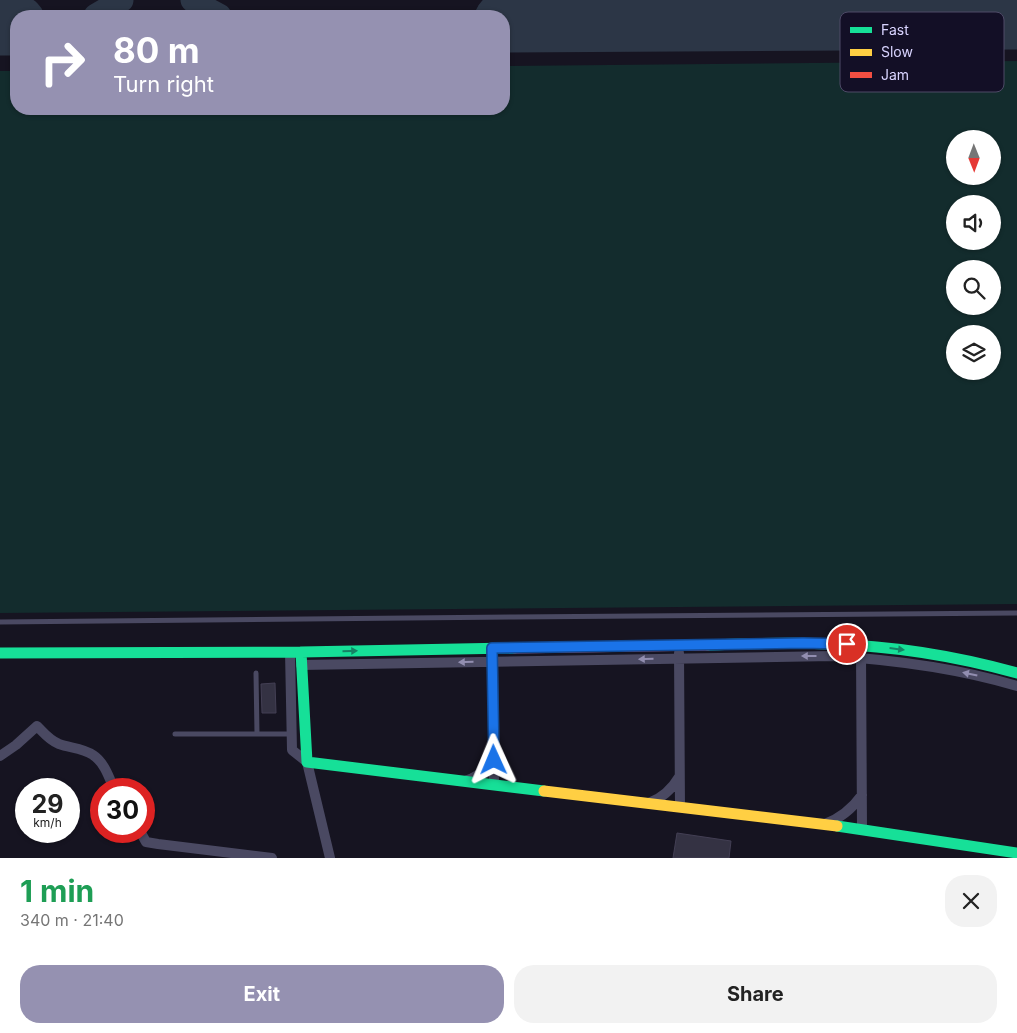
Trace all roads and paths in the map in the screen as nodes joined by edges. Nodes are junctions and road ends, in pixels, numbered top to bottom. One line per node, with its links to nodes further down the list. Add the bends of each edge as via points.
1 (1017, 613): 2 (lane)
2 (0, 622)
3 (679, 645): 4 (street); 5 (street); 8 (street)
4 (860, 645): 9 (street); 13 (street, one-way to 13, via 946,656)
5 (492, 648): 6 (street, one-way to 5); 10 (street)
6 (296, 652): 7 (street); 11 (street); 17 (street)
7 (0, 653)
8 (679, 658): 9 (street, one-way to 8); 10 (street, one-way to 10); 21 (street)
9 (861, 658): 14 (street, one-way to 9, via 944,668); 25 (street)
10 (493, 661): 11 (street, one-way to 11); 19 (street)
11 (301, 665): 20 (street)
12 (256, 673): 16 (lane)
13 (1017, 673)
14 (1017, 686)
15 (175, 734): 16 (lane)
16 (257, 734): 17 (lane)
17 (292, 734): 20 (street, via 292,750)
18 (0, 756): 22 (street, via 37,726 58,744 93,755)
19 (494, 760): 23 (street, via 482,773); 24 (street)
20 (307, 762): 23 (street); 33 (street)
21 (680, 777): 26 (street, via 668,792); 27 (street)
22 (109, 778)
23 (464, 781): 24 (street)
24 (494, 785): 26 (street)
25 (862, 795): 28 (street, via 849,811); 29 (street)
26 (649, 803): 27 (street)
27 (680, 807): 28 (street)
28 (825, 824): 29 (street)
29 (862, 829): 31 (street)
30 (152, 843): 32 (street)
31 (1017, 853)
32 (272, 858)
33 (330, 858)

